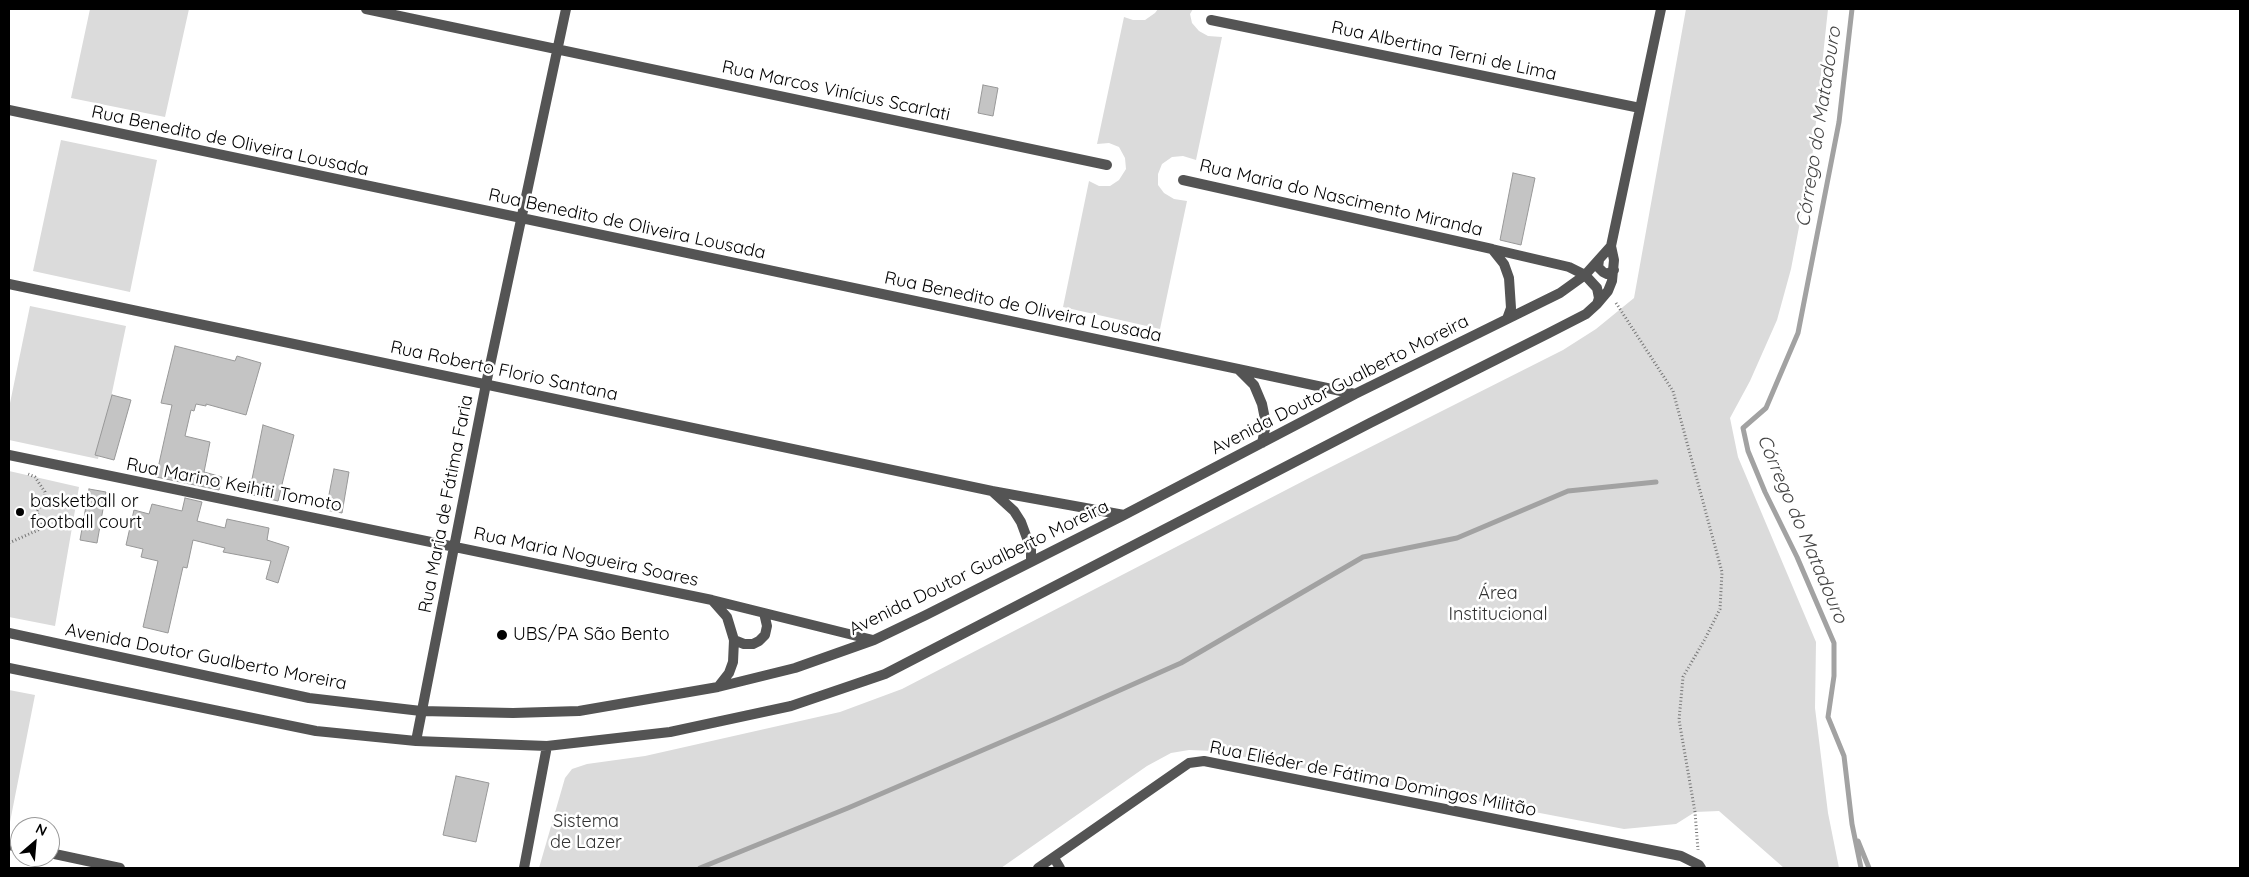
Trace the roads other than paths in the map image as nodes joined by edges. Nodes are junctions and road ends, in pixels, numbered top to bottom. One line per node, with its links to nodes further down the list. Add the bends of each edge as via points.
1 (366, 9): 5 (street, Rua Marcos Vinícius Scarlati)
2 (566, 9): 5 (street, Rua Maria de Fátima Faria)
3 (1661, 9): 6 (street)
4 (1211, 20): 6 (street, Rua Albertina Terni de Lima)
5 (558, 49): 8 (street, Rua Marcos Vinícius Scarlati); 10 (street, Rua Maria de Fátima Faria)
6 (1640, 108): 11 (street)
7 (9, 110): 10 (street, Rua Benedito de Oliveira Lousada)
8 (1107, 165)
9 (1183, 180): 12 (street, Rua Maria do Nascimento Miranda)
10 (522, 219): 19 (street, Rua Benedito de Oliveira Lousada); 20 (street, Rua Maria de Fátima Faria)
11 (1611, 246): 13 (street, Avenida Doutor Gualberto Moreira); 14 (street)
12 (1492, 249): 15 (street, Rua Maria do Nascimento Miranda, via 1569,267); 18 (street, Rua Maria do Nascimento Miranda, via 1510,278)
13 (1599, 260): 14 (street, via 1598,267 1603,272 1607,274); 15 (street, Avenida Doutor Gualberto Moreira)
14 (1614, 270): 17 (street, via 1608,292)
15 (1585, 275): 17 (street, via 1597,288); 18 (street, Avenida Doutor Gualberto Moreira, via 1560,293)
16 (9, 284): 20 (street, Rua Roberto Florio Santana)
17 (1598, 304): 37 (street, via 1586,314 885,674 791,706 670,732)
18 (1508, 319): 21 (street, Avenida Doutor Gualberto Moreira)
19 (1238, 369): 21 (street, Rua Benedito de Oliveira Lousada); 22 (street, via 1254,386 1262,404 1266,424)
20 (486, 384): 24 (street, Rua Roberto Florio Santana); 26 (street, Rua Maria de Fátima Faria)
21 (1356, 394): 22 (street, Avenida Doutor Gualberto Moreira)
22 (1262, 443): 25 (street, Avenida Doutor Gualberto Moreira)
23 (9, 455): 26 (street, Rua Marino Keihiti Tomoto)
24 (992, 491): 25 (street, Rua Roberto Florio Santana); 27 (street, via 1022,522 1031,550)
25 (1124, 515): 27 (street, Avenida Doutor Gualberto Moreira)
26 (453, 545): 28 (street, Rua Maria Nogueira Soares); 35 (street, Rua Maria de Fátima Faria)
27 (1031, 562): 32 (street, Avenida Doutor Gualberto Moreira)
28 (712, 600): 29 (street, Rua Maria Nogueira Soares); 31 (street, Rua Maria Nogueira Soares, via 727,617)
29 (764, 613): 31 (street, via 768,626 759,641 744,644); 32 (street, Rua Maria Nogueira Soares)
30 (9, 633): 35 (street, Avenida Doutor Gualberto Moreira, via 309,698)
31 (734, 640): 34 (street, Rua Maria Nogueira Soares, via 733,662)
32 (874, 640): 34 (street, Avenida Doutor Gualberto Moreira, via 795,668)
33 (9, 668): 36 (street, via 316,731)
34 (718, 687): 35 (street, Avenida Doutor Gualberto Moreira, via 579,711)
35 (421, 711): 36 (street, Rua Maria de Fátima Faria)
36 (416, 741): 37 (street)
37 (547, 746): 42 (street)
38 (60, 855): 41 (street)
39 (1054, 858): 40 (street, Rua Eliéder de Fátima Domingos Militão, via 1178,770 1189,763 1204,761 1681,856); 43 (street, Rua Eliéder de Fátima Domingos Militão); 44 (street)
40 (1700, 867)
41 (120, 868)
42 (524, 868)
43 (1038, 868)
44 (1060, 868)

